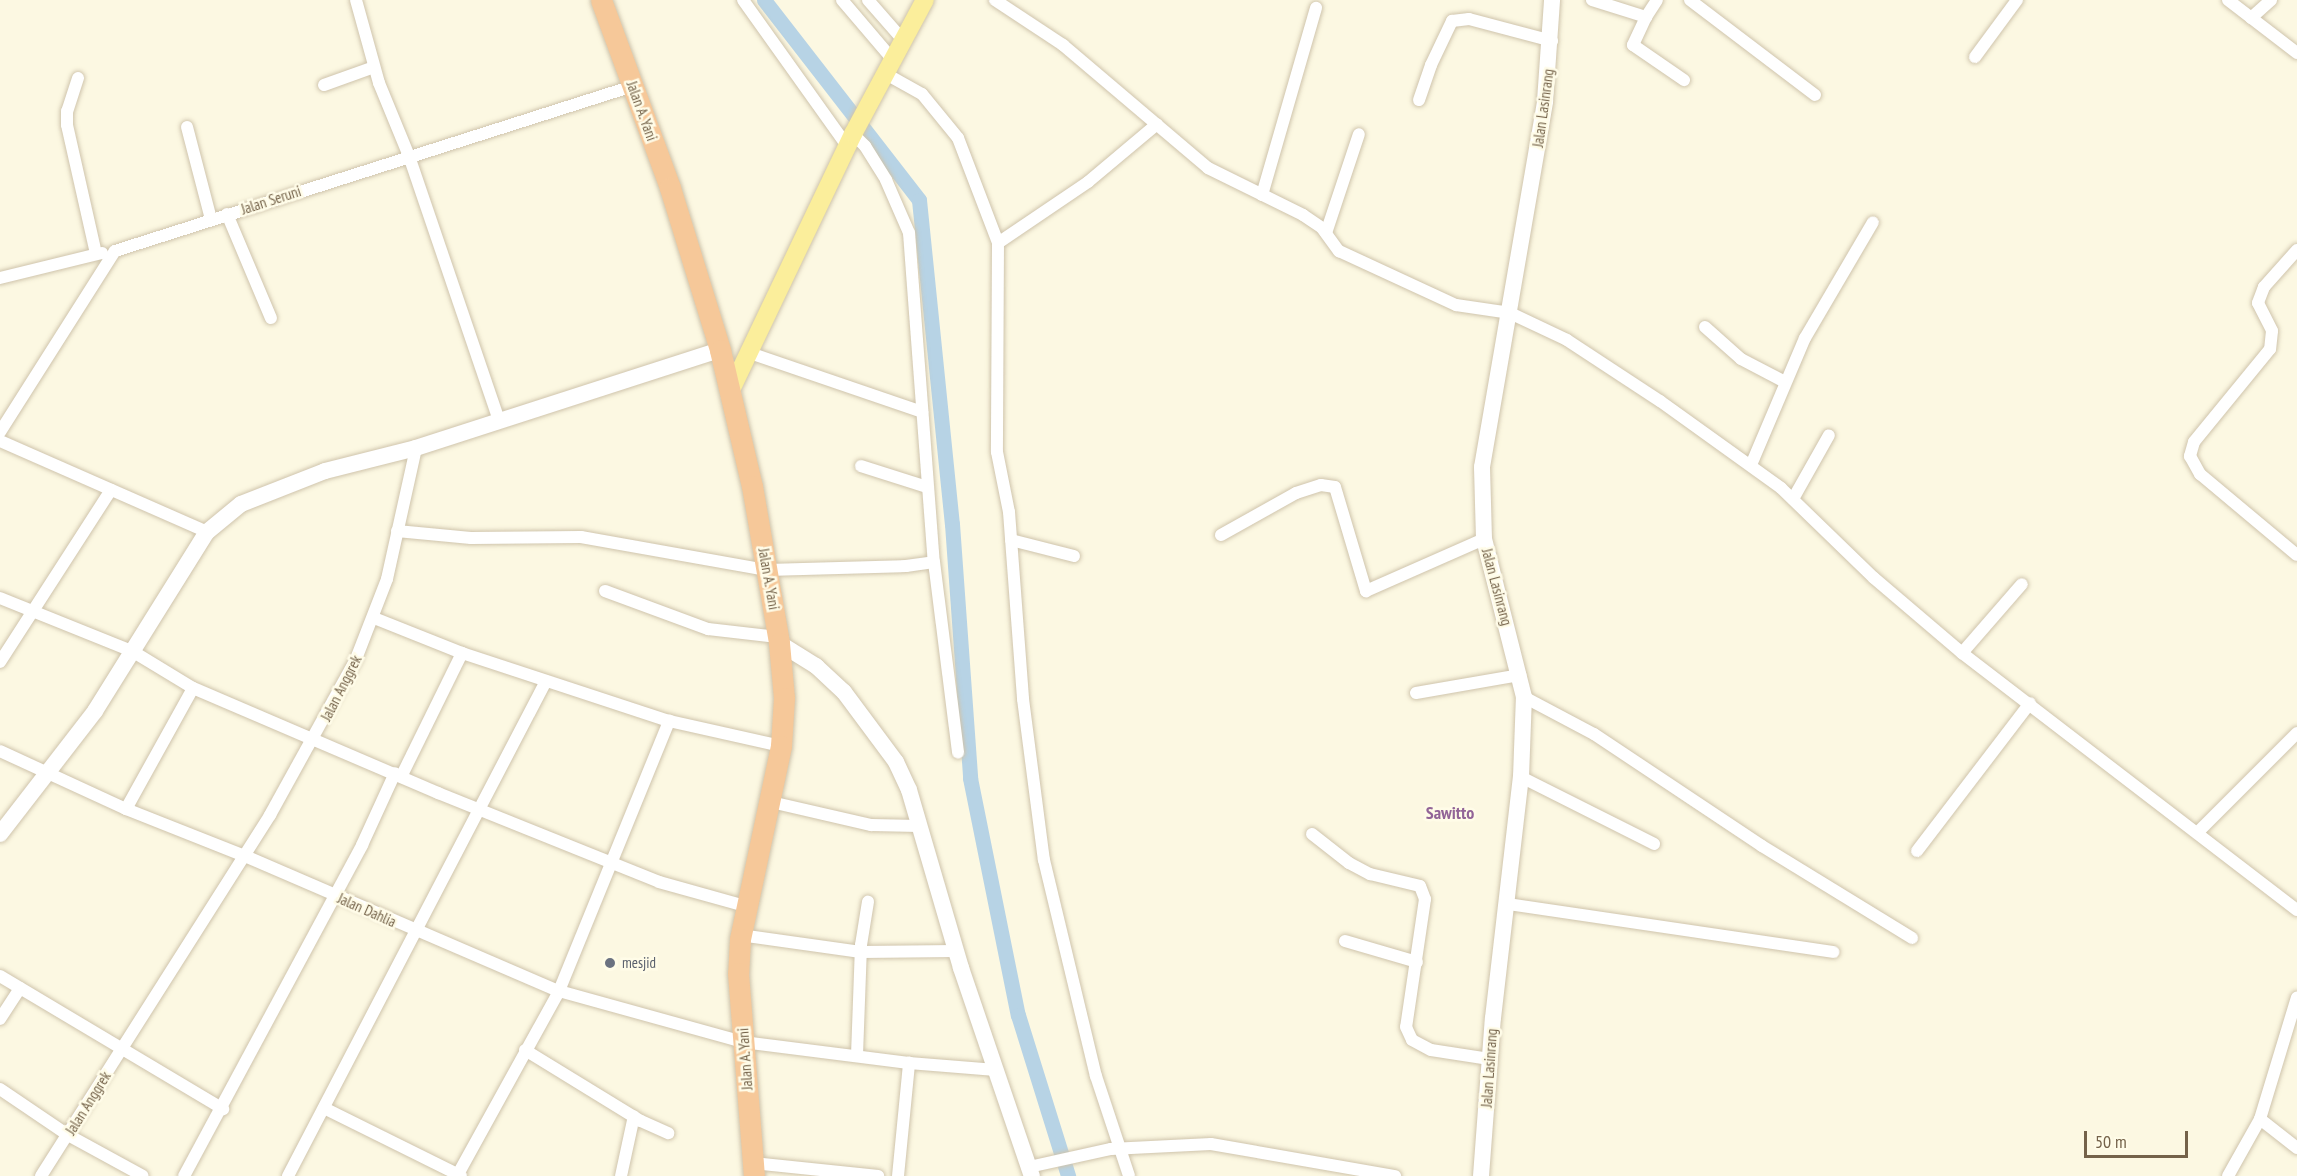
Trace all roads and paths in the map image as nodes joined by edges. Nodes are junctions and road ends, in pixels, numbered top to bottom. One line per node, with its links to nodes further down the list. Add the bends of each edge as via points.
1 (356, 0): 22 (street)
2 (602, 0): 27 (highway, Jalan A. Yani)
3 (743, 0): 33 (street)
4 (842, 0): 23 (street)
5 (868, 0): 18 (street)
6 (925, 0): 18 (main road)
7 (995, 0): 30 (street, via 1063,45)
8 (1552, 0): 19 (street, Jalan Lasinrang)
9 (1592, 0): 16 (street)
10 (1657, 0): 16 (street)
11 (1690, 0): 28 (street)
12 (2017, 0): 21 (street)
13 (2228, 0): 17 (street)
14 (2271, 0): 17 (street)
15 (1316, 8): 35 (street)
16 (1646, 17): 25 (street, via 1633,45)
17 (2252, 18): 20 (street)
18 (903, 40): 23 (main road)
19 (1552, 40): 29 (street, via 1469,19 1452,21); 45 (street, Jalan Lasinrang)
20 (2297, 53)
21 (1975, 57)
22 (374, 67): 26 (street); 34 (street)
23 (886, 74): 33 (main road); 40 (street, via 922,94 958,138)
24 (78, 78): 43 (street, via 67,111 67,125)
25 (1684, 80)
26 (324, 85)
27 (633, 86): 34 (street, Jalan Seruni); 48 (highway, Jalan A. Yani, via 670,188)
28 (1815, 95)
29 (1419, 100)
30 (1157, 124): 35 (street, via 1215,173); 40 (street, via 1088,182)
31 (187, 127): 37 (street)
32 (1359, 134): 39 (street)
33 (851, 137): 49 (main road); 52 (street, via 866,146 909,233 916,286)
34 (409, 156): 36 (street, Jalan Seruni); 53 (street)
35 (1262, 195): 39 (street, via 1303,215)
36 (227, 214): 37 (street, Jalan Seruni); 46 (street)
37 (211, 219): 42 (street, Jalan Seruni)
38 (1873, 222): 50 (street, via 1805,338)
39 (1326, 232): 45 (street, via 1339,251 1456,305)
40 (998, 243): 67 (street, via 997,452)
41 (2297, 250): 68 (street, via 2264,287 2258,303 2272,331 2270,349 2194,442 2190,456 2200,474)
42 (115, 251): 43 (street, Jalan Seruni); 54 (street)
43 (96, 254): 44 (street, Jalan Seruni)
44 (0, 278)
45 (1510, 313): 58 (street, via 1617,371); 66 (street, Jalan Lasinrang, via 1482,467)
46 (270, 318)
47 (1705, 327): 50 (street, via 1741,359)
48 (720, 350): 51 (highway, Jalan A. Yani); 53 (street)
49 (750, 352): 51 (main road); 52 (street)
50 (1785, 382): 58 (street)
51 (730, 392): 71 (highway, Jalan A. Yani)
52 (922, 412): 60 (street)
53 (499, 422): 57 (street)
54 (0, 432)
55 (1829, 435): 62 (street)
56 (0, 441): 61 (street)
57 (416, 448): 63 (street, Jalan Anggrek); 64 (street, via 325,471 260,495 232,510)
58 (1751, 465): 62 (street)
59 (861, 466): 60 (street)
60 (927, 487): 70 (street)
61 (111, 490): 64 (street); 75 (street)
62 (1793, 499): 80 (street, via 1874,578)
63 (398, 531): 71 (street, via 471,538 581,537); 76 (street, Jalan Anggrek)
64 (207, 532): 78 (street)
65 (1221, 535): 66 (street, via 1296,493 1321,485 1335,487 1366,591)
66 (1484, 539): 82 (street, Jalan Lasinrang)
67 (1011, 540): 69 (street); 141 (street, via 1023,699 1044,860)
68 (2297, 555)
69 (1074, 556)
70 (934, 562): 71 (street, via 906,567); 93 (street)
71 (767, 570): 77 (highway, Jalan A. Yani)
72 (2022, 584): 80 (street)
73 (605, 591): 77 (street, via 708,629)
74 (0, 598): 75 (street)
75 (32, 612): 78 (street); 81 (street)
76 (374, 618): 79 (street); 90 (street, Jalan Anggrek)
77 (779, 640): 91 (highway, Jalan A. Yani, via 784,698); 100 (street, via 816,666 863,713 896,762)
78 (132, 651): 84 (street); 94 (street, via 95,711)
79 (462, 653): 83 (street); 95 (street)
80 (1962, 653): 87 (street)
81 (0, 662)
82 (1520, 675): 85 (street); 86 (street, Jalan Lasinrang)
83 (546, 681): 88 (street); 99 (street)
84 (193, 688): 90 (street); 98 (street)
85 (1416, 693)
86 (1524, 698): 96 (street, Jalan Lasinrang); 115 (street, via 1594,734 1699,805)
87 (2030, 703): 101 (street); 105 (street)
88 (669, 721): 91 (street); 107 (street)
89 (2297, 733): 101 (street)
90 (314, 741): 95 (street); 106 (street, Jalan Anggrek)
91 (781, 746): 97 (highway, Jalan A. Yani)
92 (0, 751): 94 (street, Jalan Dahlia)
93 (958, 752)
94 (48, 771): 98 (street, Jalan Dahlia); 102 (street)
95 (398, 774): 99 (street); 108 (street)
96 (1521, 777): 104 (street); 110 (street, Jalan Lasinrang)
97 (771, 802): 100 (street, via 871,825); 111 (highway, Jalan A. Yani)
98 (126, 809): 106 (street, Jalan Dahlia)
99 (481, 809): 107 (street); 113 (street)
100 (920, 826): 117 (street)
101 (2198, 832): 112 (street)
102 (0, 834)
103 (1312, 834): 120 (street, via 1370,874 1420,886 1425,899)
104 (1654, 844)
105 (1917, 851)
106 (245, 856): 108 (street, Jalan Dahlia); 127 (street, Jalan Anggrek)
107 (611, 864): 111 (street, via 658,882); 123 (street)
108 (333, 895): 113 (street, Jalan Dahlia); 135 (street)
109 (868, 902): 118 (street)
110 (1508, 904): 119 (street); 130 (street, Jalan Lasinrang)
111 (745, 906): 114 (highway, Jalan A. Yani)
112 (2297, 910)
113 (414, 930): 123 (street, Jalan Dahlia); 134 (street)
114 (740, 934): 118 (street); 126 (highway, Jalan A. Yani, via 738,973)
115 (1912, 938)
116 (1345, 941): 120 (street)
117 (956, 951): 118 (street); 132 (street)
118 (861, 952): 129 (street)
119 (1833, 952)
120 (1417, 962): 130 (street, via 1406,1027 1412,1040 1431,1050)
121 (0, 976): 122 (street)
122 (20, 988): 125 (street); 127 (street)
123 (559, 991): 126 (street, Jalan Dahlia); 128 (street)
124 (2297, 997): 137 (street)
125 (0, 1019)
126 (743, 1042): 129 (street, Jalan Dahlia); 142 (highway, Jalan A. Yani)
127 (121, 1050): 135 (street); 139 (street, Jalan Anggrek)
128 (525, 1050): 136 (street); 148 (street)
129 (857, 1055): 131 (street, Jalan Dahlia)
130 (1490, 1059): 154 (street, Jalan Lasinrang)
131 (909, 1063): 132 (street, Jalan Dahlia); 151 (street)
132 (996, 1070): 143 (street)
133 (0, 1089): 139 (street)
134 (324, 1108): 147 (street); 148 (street)
135 (223, 1109): 146 (street)
136 (634, 1116): 138 (street); 149 (street)
137 (2260, 1119): 140 (street); 155 (street)
138 (668, 1133)
139 (68, 1135): 144 (street, Jalan Anggrek); 145 (street)
140 (2297, 1148)
141 (1115, 1149): 143 (street); 152 (street); 153 (street, via 1211,1144)
142 (753, 1169): 150 (street)
143 (1034, 1169)
144 (41, 1176)
145 (143, 1176)
146 (184, 1176)
147 (288, 1176)
148 (459, 1176)
149 (621, 1176)
150 (878, 1176)
151 (898, 1176)
152 (1129, 1176)
153 (1395, 1176)
154 (1481, 1176)
155 (2228, 1176)

